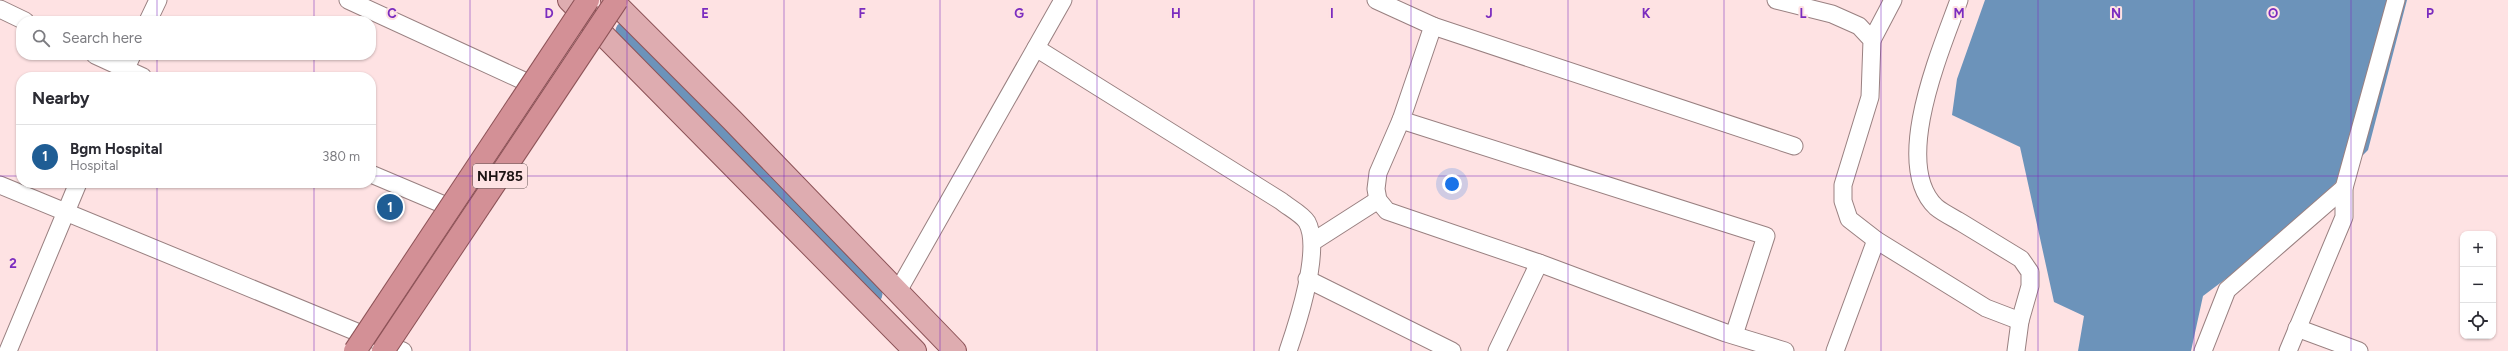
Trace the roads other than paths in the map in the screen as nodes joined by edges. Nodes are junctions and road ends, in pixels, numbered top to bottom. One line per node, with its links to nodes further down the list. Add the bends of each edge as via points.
1 (158, 0): 14 (street)
2 (348, 0): 21 (street)
3 (569, 0): 43 (main road)
4 (588, 0): 40 (highway, NH785, bridge)
5 (612, 0): 35 (main road)
6 (617, 0): 41 (highway, NH785, bridge)
7 (1063, 0): 18 (street)
8 (1376, 0): 16 (street)
9 (1776, 0): 17 (street, via 1832,14 1859,26)
10 (1893, 0): 17 (street)
11 (1958, 0): 36 (street, via 1928,87 1918,145 1917,170 1923,190 1936,207 2021,259 2030,272 2030,286)
12 (2396, 0): 27 (street)
13 (0, 9): 15 (street)
14 (150, 16)
15 (16, 17)
16 (1433, 26): 22 (street); 23 (street)
17 (1872, 40): 31 (street, via 1870,97 1843,185 1843,201 1849,219)
18 (1036, 48): 32 (street, via 1280,201 1307,221); 35 (street)
19 (108, 60): 20 (street)
20 (126, 67)
21 (524, 81)
22 (1401, 120): 28 (street, via 1378,173); 38 (street, via 1766,236)
23 (1794, 146)
24 (376, 176): 29 (street)
25 (0, 185): 30 (street)
26 (76, 188): 30 (street)
27 (2344, 188): 37 (street, via 2344,217); 51 (street, via 2227,290)
28 (1378, 200): 32 (street); 33 (street, via 1387,211)
29 (442, 204)
30 (66, 213): 39 (street); 42 (street)
31 (1876, 240): 36 (street, via 1986,308); 49 (street)
32 (1314, 241): 34 (street)
33 (1539, 263): 38 (street); 47 (street)
34 (1307, 279): 45 (street); 46 (street)
35 (898, 292): 44 (main road)
36 (2020, 321): 50 (street)
37 (2297, 328): 52 (street); 53 (street)
38 (1734, 335): 48 (street)
39 (8, 351)
40 (355, 351)
41 (383, 351)
42 (403, 351)
43 (915, 351)
44 (955, 351)
45 (1288, 351)
46 (1452, 351)
47 (1497, 351)
48 (1785, 351)
49 (1835, 351)
50 (2016, 351)
51 (2203, 351)
52 (2288, 351)
53 (2359, 351)

